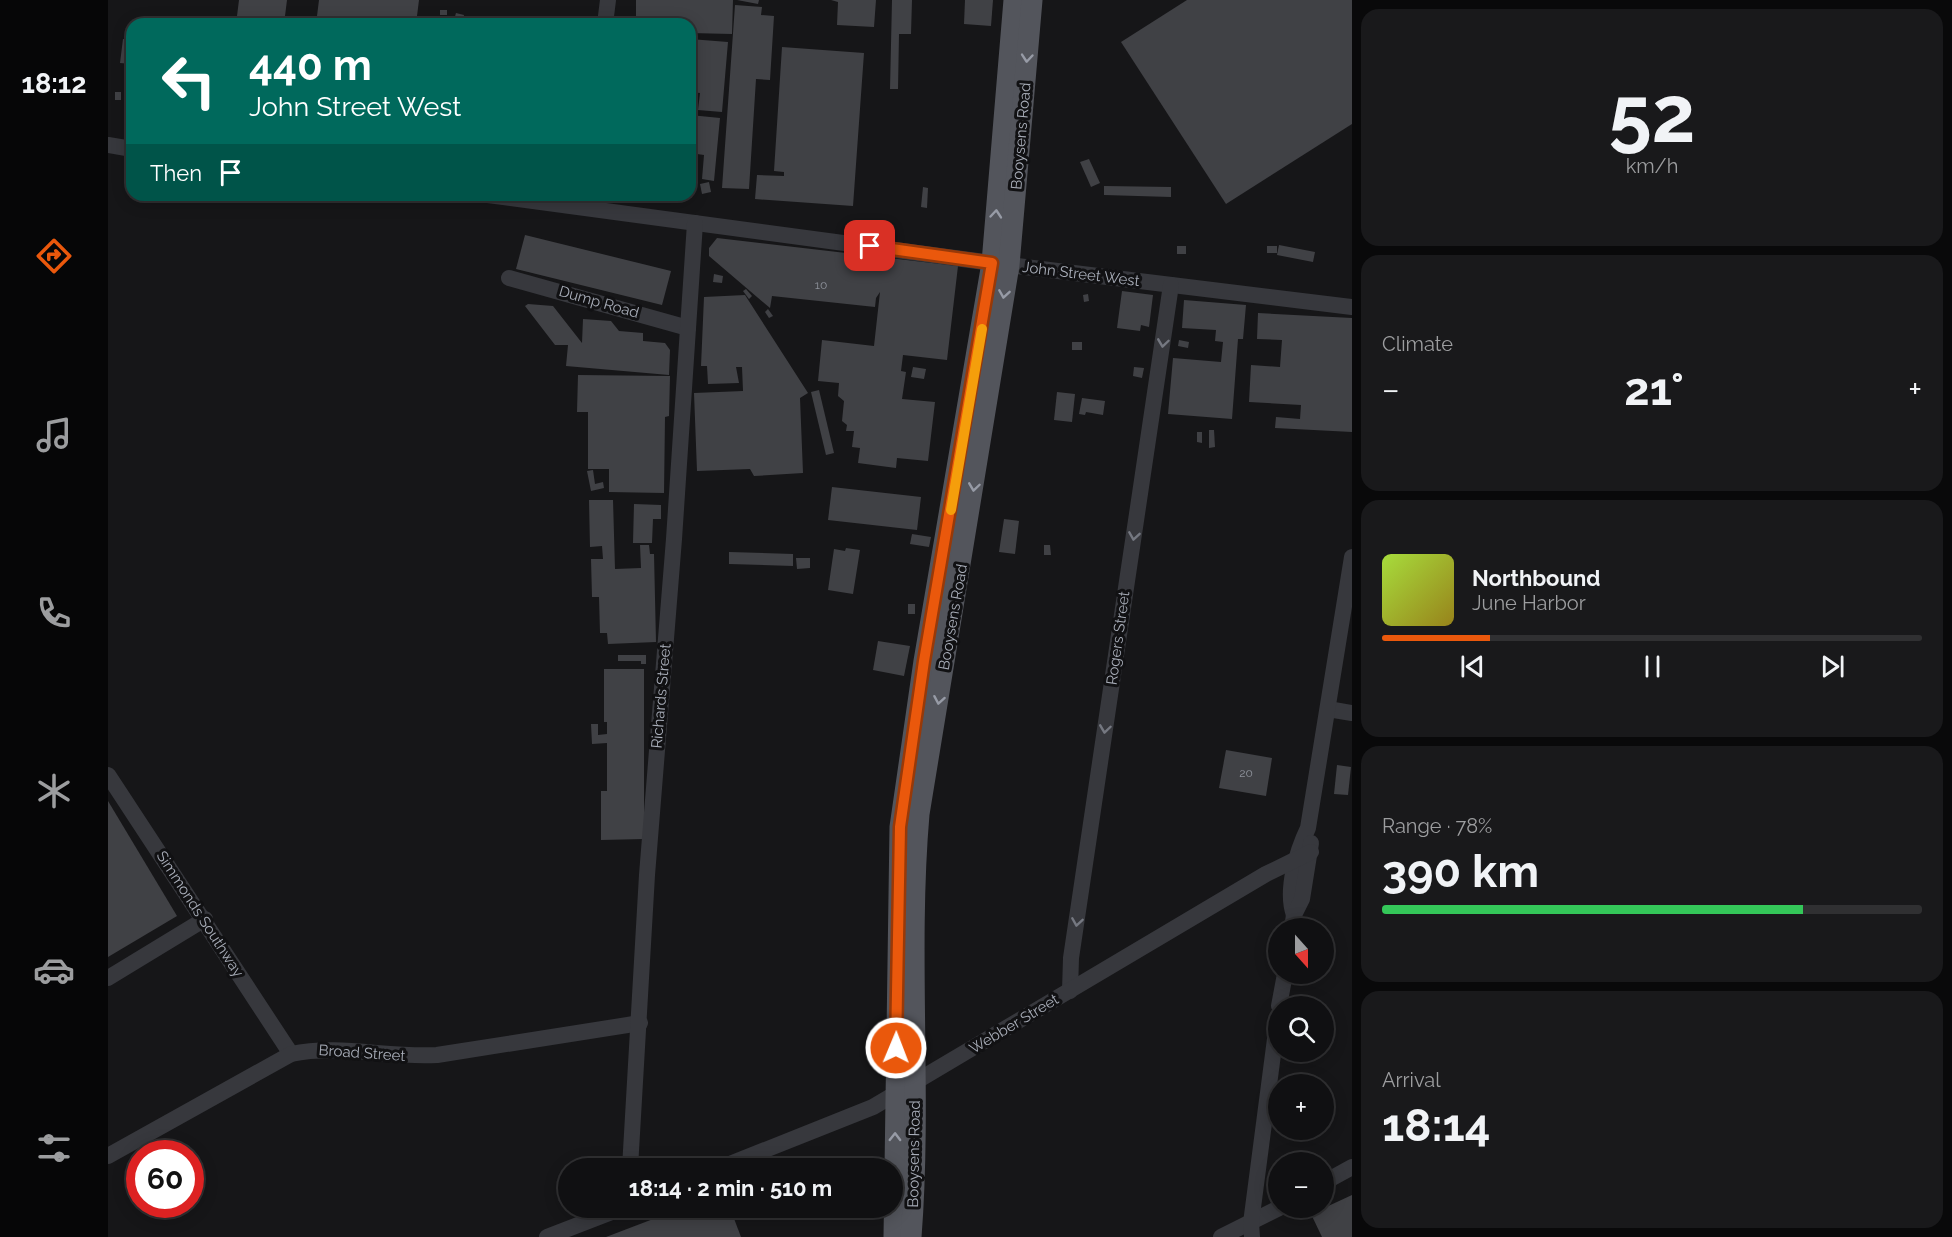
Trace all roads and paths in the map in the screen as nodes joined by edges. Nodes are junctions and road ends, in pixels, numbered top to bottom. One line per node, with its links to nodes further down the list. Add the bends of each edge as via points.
1 (608, 0): 4 (street)
2 (1014, 0): 9 (main road, Booysens Road, one-way to 2)
3 (1032, 0): 9 (main road, Booysens Road, one-way to 9)
4 (606, 18)
5 (108, 146): 6 (street)
6 (126, 148)
7 (585, 201): 8 (street, John Street West)
8 (695, 223): 9 (street, John Street West); 13 (street, Richards Street)
9 (1001, 264): 11 (street, John Street West); 29 (main road, Booysens Road, one-way to 29, via 919,814 915,866); 30 (main road, Booysens Road, via 924,661 900,827)
10 (509, 278): 13 (street, Dump Road)
11 (1171, 285): 12 (street, John Street West); 25 (street, Rogers Street, one-way to 25, via 1071,958)
12 (1352, 307)
13 (688, 328): 26 (street, Richards Street, via 647,874)
14 (1352, 557): 15 (street)
15 (1328, 709): 16 (street); 18 (street)
16 (1352, 713)
17 (108, 775): 23 (street, Simmonds Southway)
18 (1304, 855): 19 (street, Webber Street); 20 (street); 22 (street, via 1302,899)
19 (1266, 874): 20 (street); 25 (street, Webber Street)
20 (1292, 892): 21 (street)
21 (1293, 918)
22 (1295, 918)
23 (205, 919): 24 (street); 27 (street, Simmonds Southway)
24 (108, 978)
25 (1070, 991): 29 (street, Webber Street)
26 (640, 1023): 27 (street, Broad Street, via 437,1055 410,1057 322,1049); 32 (street, Richards Street)
27 (291, 1054): 31 (street, Broad Street)
28 (1272, 1062): 38 (street)
29 (915, 1083): 30 (street, Webber Street); 41 (main road, Booysens Road)
30 (896, 1094): 33 (street, Webber Street, via 832,1125); 40 (main road, Booysens Road, one-way to 30)
31 (108, 1156)
32 (631, 1158)
33 (746, 1158)
34 (1352, 1167): 35 (street)
35 (1334, 1177)
36 (1268, 1217): 38 (street)
37 (596, 1218): 39 (street)
38 (1251, 1230): 42 (street)
39 (547, 1237)
40 (894, 1237)
41 (911, 1237)
42 (1221, 1237)

